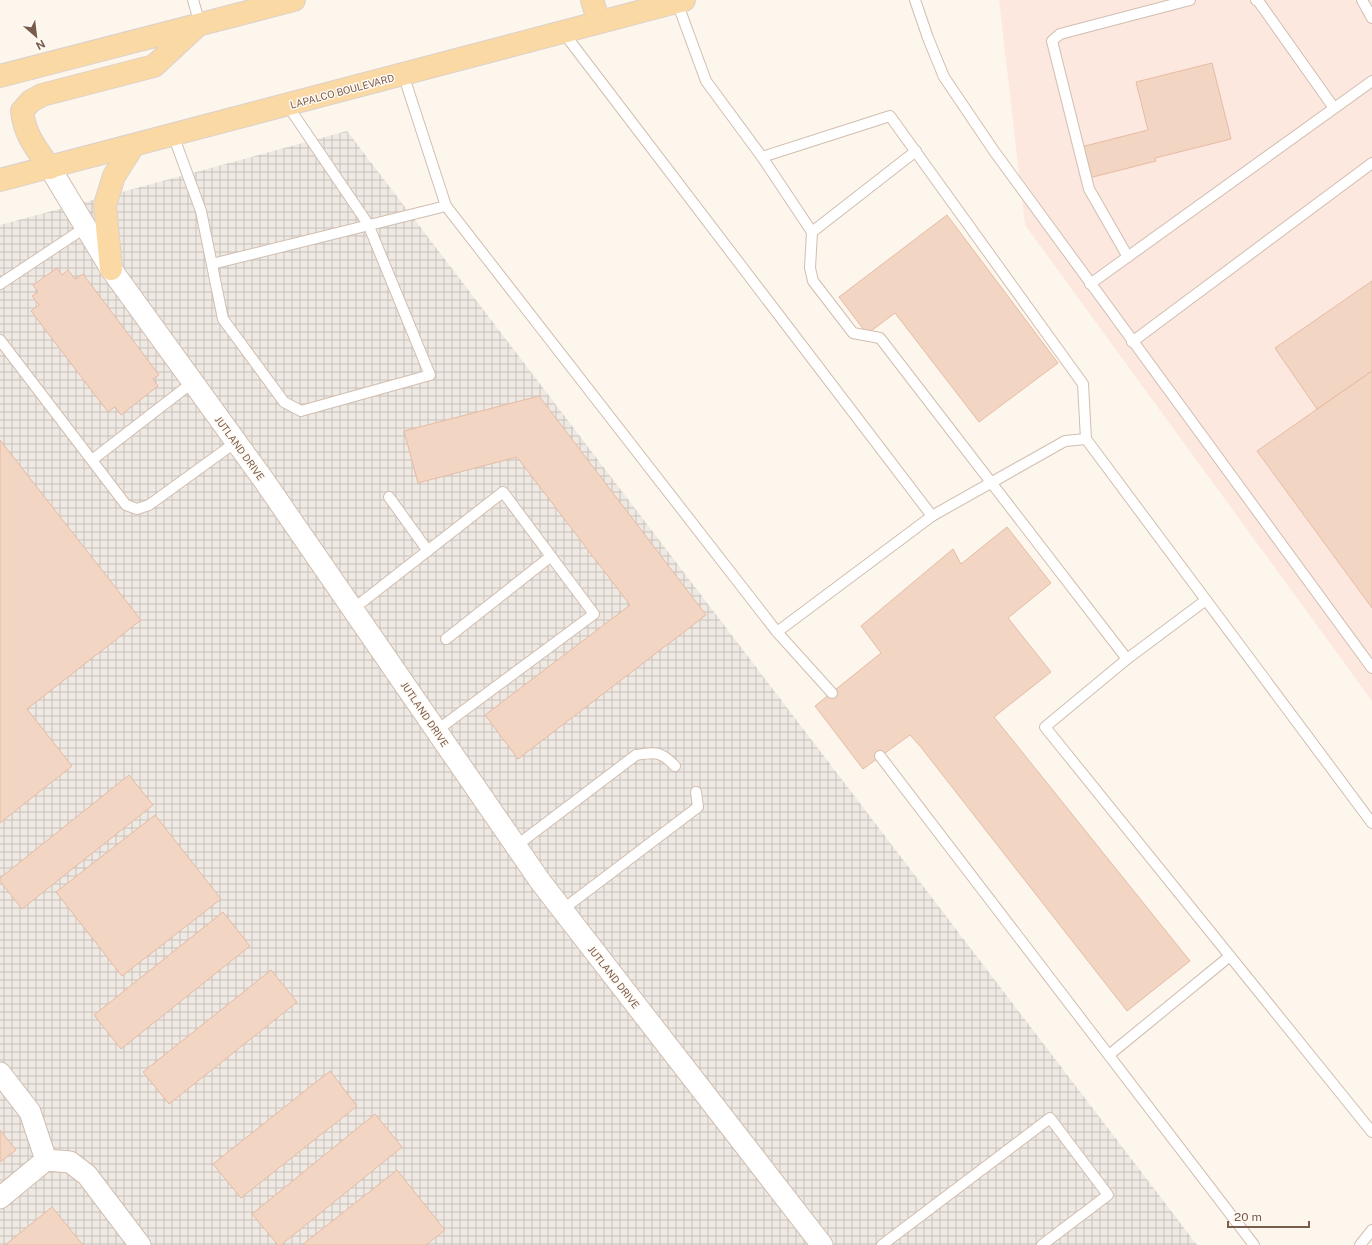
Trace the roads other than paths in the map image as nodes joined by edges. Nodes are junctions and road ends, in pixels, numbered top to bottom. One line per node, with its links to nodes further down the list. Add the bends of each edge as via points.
1 (193, 0): 14 (lane)
2 (294, 0): 9 (main road)
3 (592, 0): 13 (main road)
4 (915, 0): 36 (lane, via 944,77)
5 (1190, 0): 10 (lane)
6 (1256, 0): 20 (lane)
7 (1362, 0): 12 (lane)
8 (681, 1): 11 (main road, LAPALCO BOULEVARD); 24 (lane, via 706,81)
9 (266, 3): 14 (main road)
10 (1170, 3): 32 (lane, via 1060,34 1052,41 1089,189)
11 (652, 5): 13 (main road, LAPALCO BOULEVARD)
12 (1372, 18)
13 (599, 22): 15 (main road, LAPALCO BOULEVARD)
14 (200, 24): 17 (main road); 26 (main road, via 154,66 42,95 31,101 22,111 24,123 28,136)
15 (563, 32): 16 (main road, LAPALCO BOULEVARD); 45 (lane)
16 (403, 74): 19 (main road, LAPALCO BOULEVARD); 28 (lane)
17 (0, 76)
18 (1372, 81): 20 (lane)
19 (288, 106): 21 (main road, LAPALCO BOULEVARD); 29 (lane)
20 (1334, 108): 32 (lane)
21 (173, 136): 22 (main road, LAPALCO BOULEVARD); 33 (lane, via 201,212)
22 (133, 146): 26 (main road, LAPALCO BOULEVARD); 34 (main road, via 114,176 105,205)
23 (916, 151): 24 (lane, via 890,116); 31 (lane); 40 (lane, via 1084,384)
24 (762, 157): 31 (lane)
25 (1372, 163): 38 (lane)
26 (50, 168): 27 (main road, LAPALCO BOULEVARD); 30 (street, JUTLAND DRIVE)
27 (0, 180)
28 (446, 206): 29 (lane); 50 (lane)
29 (368, 224): 33 (lane); 33 (lane, via 430,375 301,411 284,402 224,320)
30 (86, 227): 34 (street, JUTLAND DRIVE); 35 (lane)
31 (812, 232): 43 (lane, via 810,268 813,281 853,333 880,338)
32 (1128, 257): 36 (lane)
33 (212, 264)
34 (111, 269): 39 (street, JUTLAND DRIVE)
35 (0, 284)
36 (1090, 284): 38 (lane)
37 (0, 340): 42 (lane)
38 (1132, 342): 53 (lane)
39 (193, 382): 41 (street, JUTLAND DRIVE); 42 (lane)
40 (1086, 439): 43 (lane, via 1065,441); 48 (lane)
41 (236, 442): 42 (lane, via 149,505 137,509 126,505); 49 (street, JUTLAND DRIVE)
42 (92, 460)
43 (991, 483): 45 (lane); 52 (lane)
44 (389, 498): 46 (lane)
45 (932, 516): 50 (lane)
46 (428, 550): 47 (lane, via 503,492); 49 (lane)
47 (550, 557): 51 (lane); 55 (lane, via 594,614)
48 (1206, 600): 52 (lane); 59 (lane)
49 (353, 609): 55 (street, JUTLAND DRIVE)
50 (777, 632): 54 (lane)
51 (446, 639)
52 (1128, 659): 62 (lane, via 1045,727)
53 (1372, 668)
54 (832, 693)
55 (436, 731): 60 (street, JUTLAND DRIVE)
56 (880, 756): 63 (lane)
57 (675, 766): 60 (lane, via 665,755 653,752 636,755)
58 (696, 792): 61 (lane, via 698,807)
59 (1372, 824)
60 (516, 846): 61 (street, JUTLAND DRIVE)
61 (562, 910): 70 (street, JUTLAND DRIVE)
62 (1230, 956): 63 (lane); 65 (lane)
63 (1109, 1055): 73 (lane)
64 (0, 1073): 66 (street, via 30,1112)
65 (1372, 1132)
66 (46, 1160): 67 (street); 69 (street, via 70,1162 87,1175)
67 (0, 1198)
68 (1372, 1230): 74 (lane)
69 (140, 1245)
70 (822, 1245)
71 (882, 1245): 72 (lane, via 1050,1118 1108,1195)
72 (1042, 1245)
73 (1254, 1245)
74 (1360, 1245)

